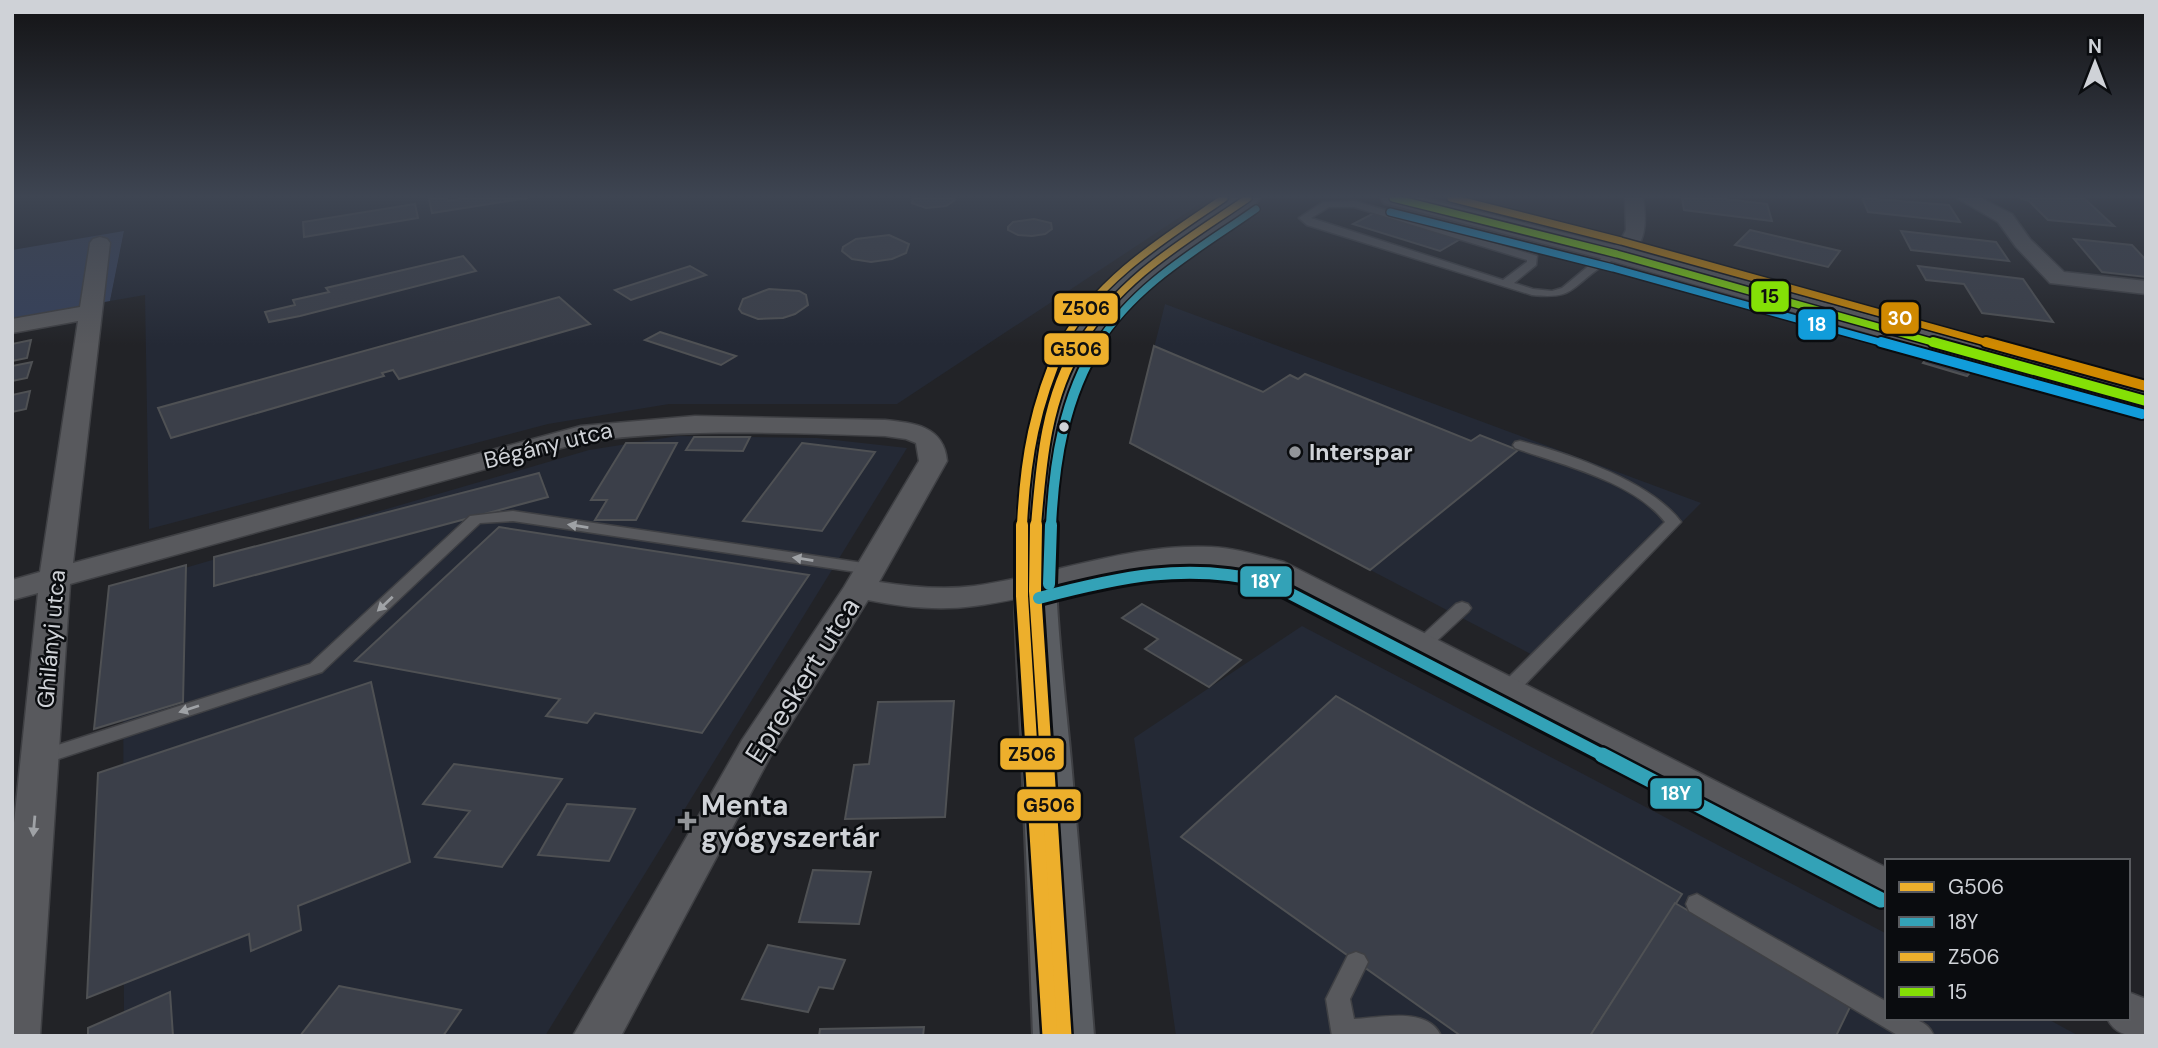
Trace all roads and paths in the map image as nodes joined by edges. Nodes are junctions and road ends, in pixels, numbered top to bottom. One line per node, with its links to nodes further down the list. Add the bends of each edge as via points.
1 (99, 247): 11 (street, Ghilányi utca)
2 (1180, 247): 17 (main road, via 1125,287 1087,330 1058,388 1044,442)
3 (1387, 247): 9 (lane)
4 (1483, 247): 9 (lane, via 1528,266)
5 (1589, 247): 8 (street)
6 (1627, 247): 8 (street)
7 (2027, 247): 10 (street, via 2058,278)
8 (1617, 254): 9 (lane, via 1566,290 1552,294); 13 (street)
9 (1505, 284)
10 (2146, 289)
11 (89, 312): 12 (street); 15 (street, Ghilányi utca)
12 (12, 326)
13 (2146, 401)
14 (1520, 445): 21 (lane, via 1643,493 1668,513 1672,522)
15 (55, 579): 16 (street, Bégány utca, via 581,434 666,423 885,428 915,432 928,439 934,449 933,461); 18 (street, Bégány utca); 22 (street, Ghilányi utca)
16 (865, 579): 17 (street, Epreskert utca, via 898,597 973,596); 22 (lane, one-way to 22, via 513,516 477,519 316,668); 32 (street, Epreskert utca, via 755,750)
17 (1035, 584): 20 (street, Epreskert utca, via 1173,556 1233,559 1273,569); 33 (main road)
18 (12, 590)
19 (1461, 608): 20 (lane)
20 (1421, 646): 21 (street, Epreskert utca)
21 (1507, 691): 23 (street, Epreskert utca)
22 (40, 758): 31 (street, Ghilányi utca, one-way to 31)
23 (1885, 887)
24 (1698, 904): 26 (lane)
25 (1356, 962): 30 (lane, via 1338,999)
26 (1885, 1014)
27 (2130, 1014): 29 (street)
28 (1895, 1020): 35 (lane)
29 (2146, 1022)
30 (1345, 1034): 34 (lane, via 1417,1028)
31 (16, 1036)
32 (596, 1036)
33 (1065, 1036)
34 (1429, 1036)
35 (1922, 1036)

